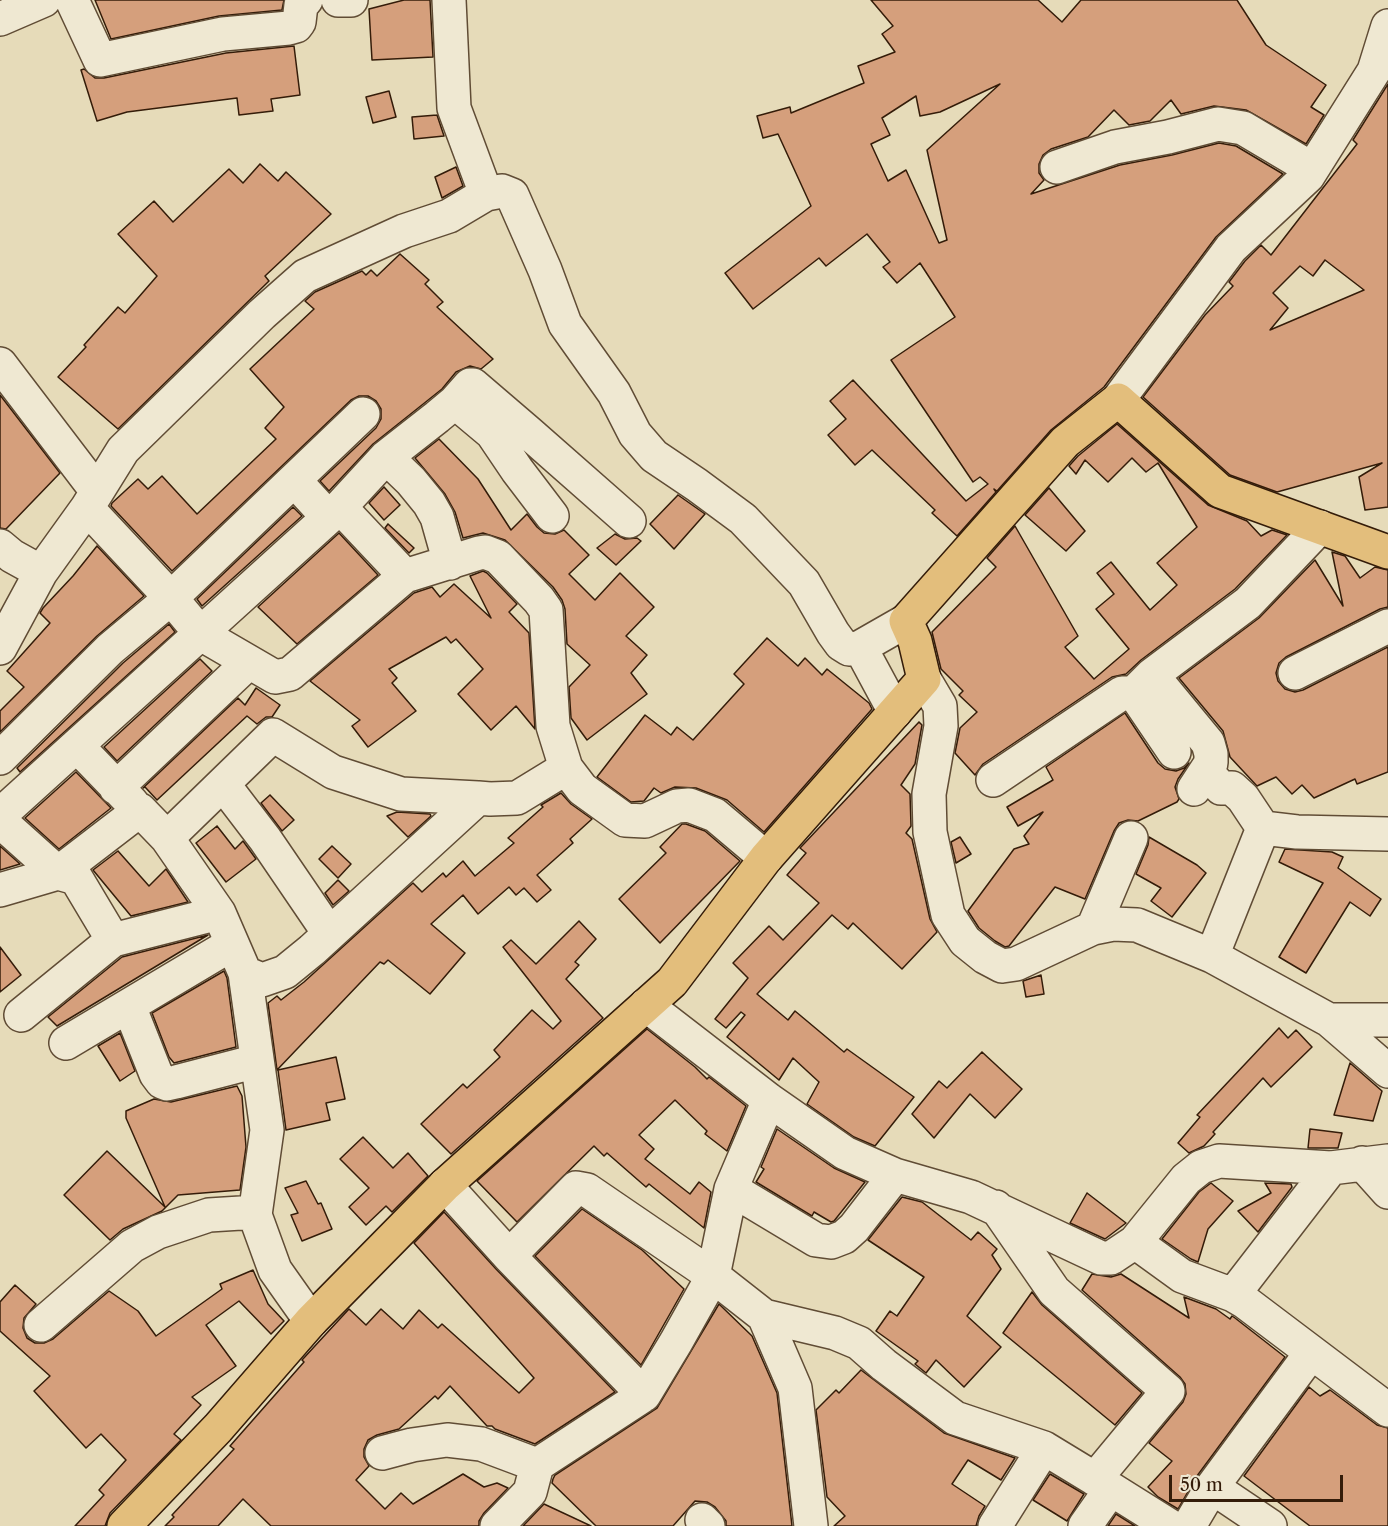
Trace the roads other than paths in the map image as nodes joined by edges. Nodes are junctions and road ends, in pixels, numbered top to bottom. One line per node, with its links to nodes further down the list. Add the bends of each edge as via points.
1 (44, 0): 7 (street)
2 (72, 0): 3 (street, via 100,60 223,34 296,26)
3 (306, 0)
4 (338, 0): 5 (street)
5 (351, 0)
6 (449, 0): 11 (street, via 454,108)
7 (0, 19)
8 (1388, 26): 10 (street, via 1374,71)
9 (1057, 167): 10 (street, via 1115,147 1218,124 1243,128)
10 (1312, 169): 13 (street, via 1232,248)
11 (486, 194): 18 (street, via 449,216 404,231 305,276 123,450); 32 (street, via 502,191 512,195 565,324 614,393 635,434 654,456 742,519 804,583 841,644 849,649)
12 (0, 364): 18 (street)
13 (1118, 400): 22 (main road, via 1220,491); 29 (main road, via 1065,442)
14 (455, 402): 16 (street); 20 (street, via 492,433); 21 (street, via 466,387 473,385)
15 (363, 414): 17 (street)
16 (386, 457): 19 (street); 25 (street, via 429,503)
17 (294, 480): 19 (street); 28 (street)
18 (92, 499): 26 (street); 28 (street)
19 (334, 512): 27 (street); 31 (street)
20 (552, 516)
21 (629, 521)
22 (1320, 527): 24 (main road); 37 (street, via 1248,603)
23 (0, 546): 26 (street)
24 (1388, 552)
25 (450, 563): 27 (street); 42 (street, via 485,552 498,557 546,610 553,726)
26 (42, 572): 33 (street)
27 (405, 576): 34 (street, via 290,674 275,677)
28 (171, 598): 31 (street); 41 (street, via 110,649)
29 (906, 621): 32 (street); 36 (main road)
30 (1388, 626): 35 (street)
31 (201, 634): 34 (street); 39 (street)
32 (860, 647): 38 (street)
33 (0, 648)
34 (249, 662): 45 (street)
35 (1295, 673)
36 (924, 679): 38 (main road); 57 (street, via 940,706 941,726 929,794 930,832 948,915 965,941 1002,966 1016,964)
37 (1143, 684): 40 (street); 43 (street, via 1122,693); 49 (street, via 1208,743 1211,763 1200,781 1232,788)
38 (895, 712): 53 (main road)
39 (77, 746): 45 (street); 48 (street)
40 (1174, 752)
41 (0, 758)
42 (566, 768): 46 (street, via 517,798); 53 (street, via 582,789 625,820 645,821 677,806 689,805 715,815)
43 (993, 780)
44 (223, 784): 46 (street, via 273,735 333,772 401,794); 51 (street); 58 (street, via 266,839)
45 (116, 788): 47 (street)
46 (478, 798): 58 (street)
47 (140, 810): 51 (street); 54 (street)
48 (2, 813): 54 (street)
49 (1263, 828): 50 (street); 60 (street)
50 (1388, 834)
51 (167, 838): 56 (street)
52 (1131, 838): 57 (street)
53 (766, 858): 62 (main road, via 672,982)
54 (58, 873): 55 (street); 59 (street, via 76,878)
55 (0, 890)
56 (219, 913): 59 (street); 61 (street)
57 (1093, 928): 60 (street, via 1137,925)
58 (328, 933): 61 (street, via 285,972 262,980)
59 (113, 940): 64 (street)
60 (1212, 956): 65 (street)
61 (239, 959): 63 (street); 68 (street)
62 (646, 1005): 70 (street); 73 (main road)
63 (129, 1006): 67 (street); 68 (street, via 162,1082)
64 (21, 1015)
65 (1329, 1020): 66 (street); 69 (street)
66 (1388, 1020)
67 (66, 1043)
68 (257, 1062): 77 (street, via 267,1131)
69 (1388, 1071)
70 (769, 1100): 72 (street, via 845,1153); 74 (street)
71 (1360, 1164): 75 (street); 78 (street, via 1219,1161 1201,1167 1186,1179); 81 (street)
72 (895, 1175): 74 (street, via 854,1228 844,1238 831,1242 816,1240); 76 (street)
73 (445, 1185): 79 (street); 83 (main road)
74 (731, 1188): 80 (street)
75 (1388, 1192)
76 (995, 1206): 78 (street, via 1101,1258 1111,1258); 91 (street, via 1053,1291 1168,1391)
77 (255, 1215): 83 (street, via 274,1270); 84 (street, via 209,1215 158,1232 132,1246)
78 (1135, 1242): 81 (street, via 1182,1276)
79 (509, 1256): 80 (street, via 576,1188 587,1190); 86 (street)
80 (712, 1276): 82 (street); 86 (street)
81 (1233, 1295): 85 (street)
82 (764, 1316): 88 (street, via 835,1333 859,1344 955,1418); 95 (street, via 795,1388)
83 (311, 1322): 93 (main road, via 218,1428)
84 (41, 1325)
85 (1311, 1353): 87 (street); 92 (street)
86 (644, 1395): 90 (street)
87 (1388, 1410)
88 (1044, 1448): 91 (street); 96 (street)
89 (382, 1453): 90 (street, via 447,1440 481,1444)
90 (537, 1465): 94 (street, via 530,1492)
91 (1103, 1484): 97 (street); 98 (street)
92 (1212, 1487): 99 (street); 100 (street)
93 (124, 1526)
94 (497, 1526)
95 (811, 1526)
96 (995, 1526)
97 (1085, 1526)
98 (1170, 1526)
99 (1189, 1526)
100 (1270, 1526)

